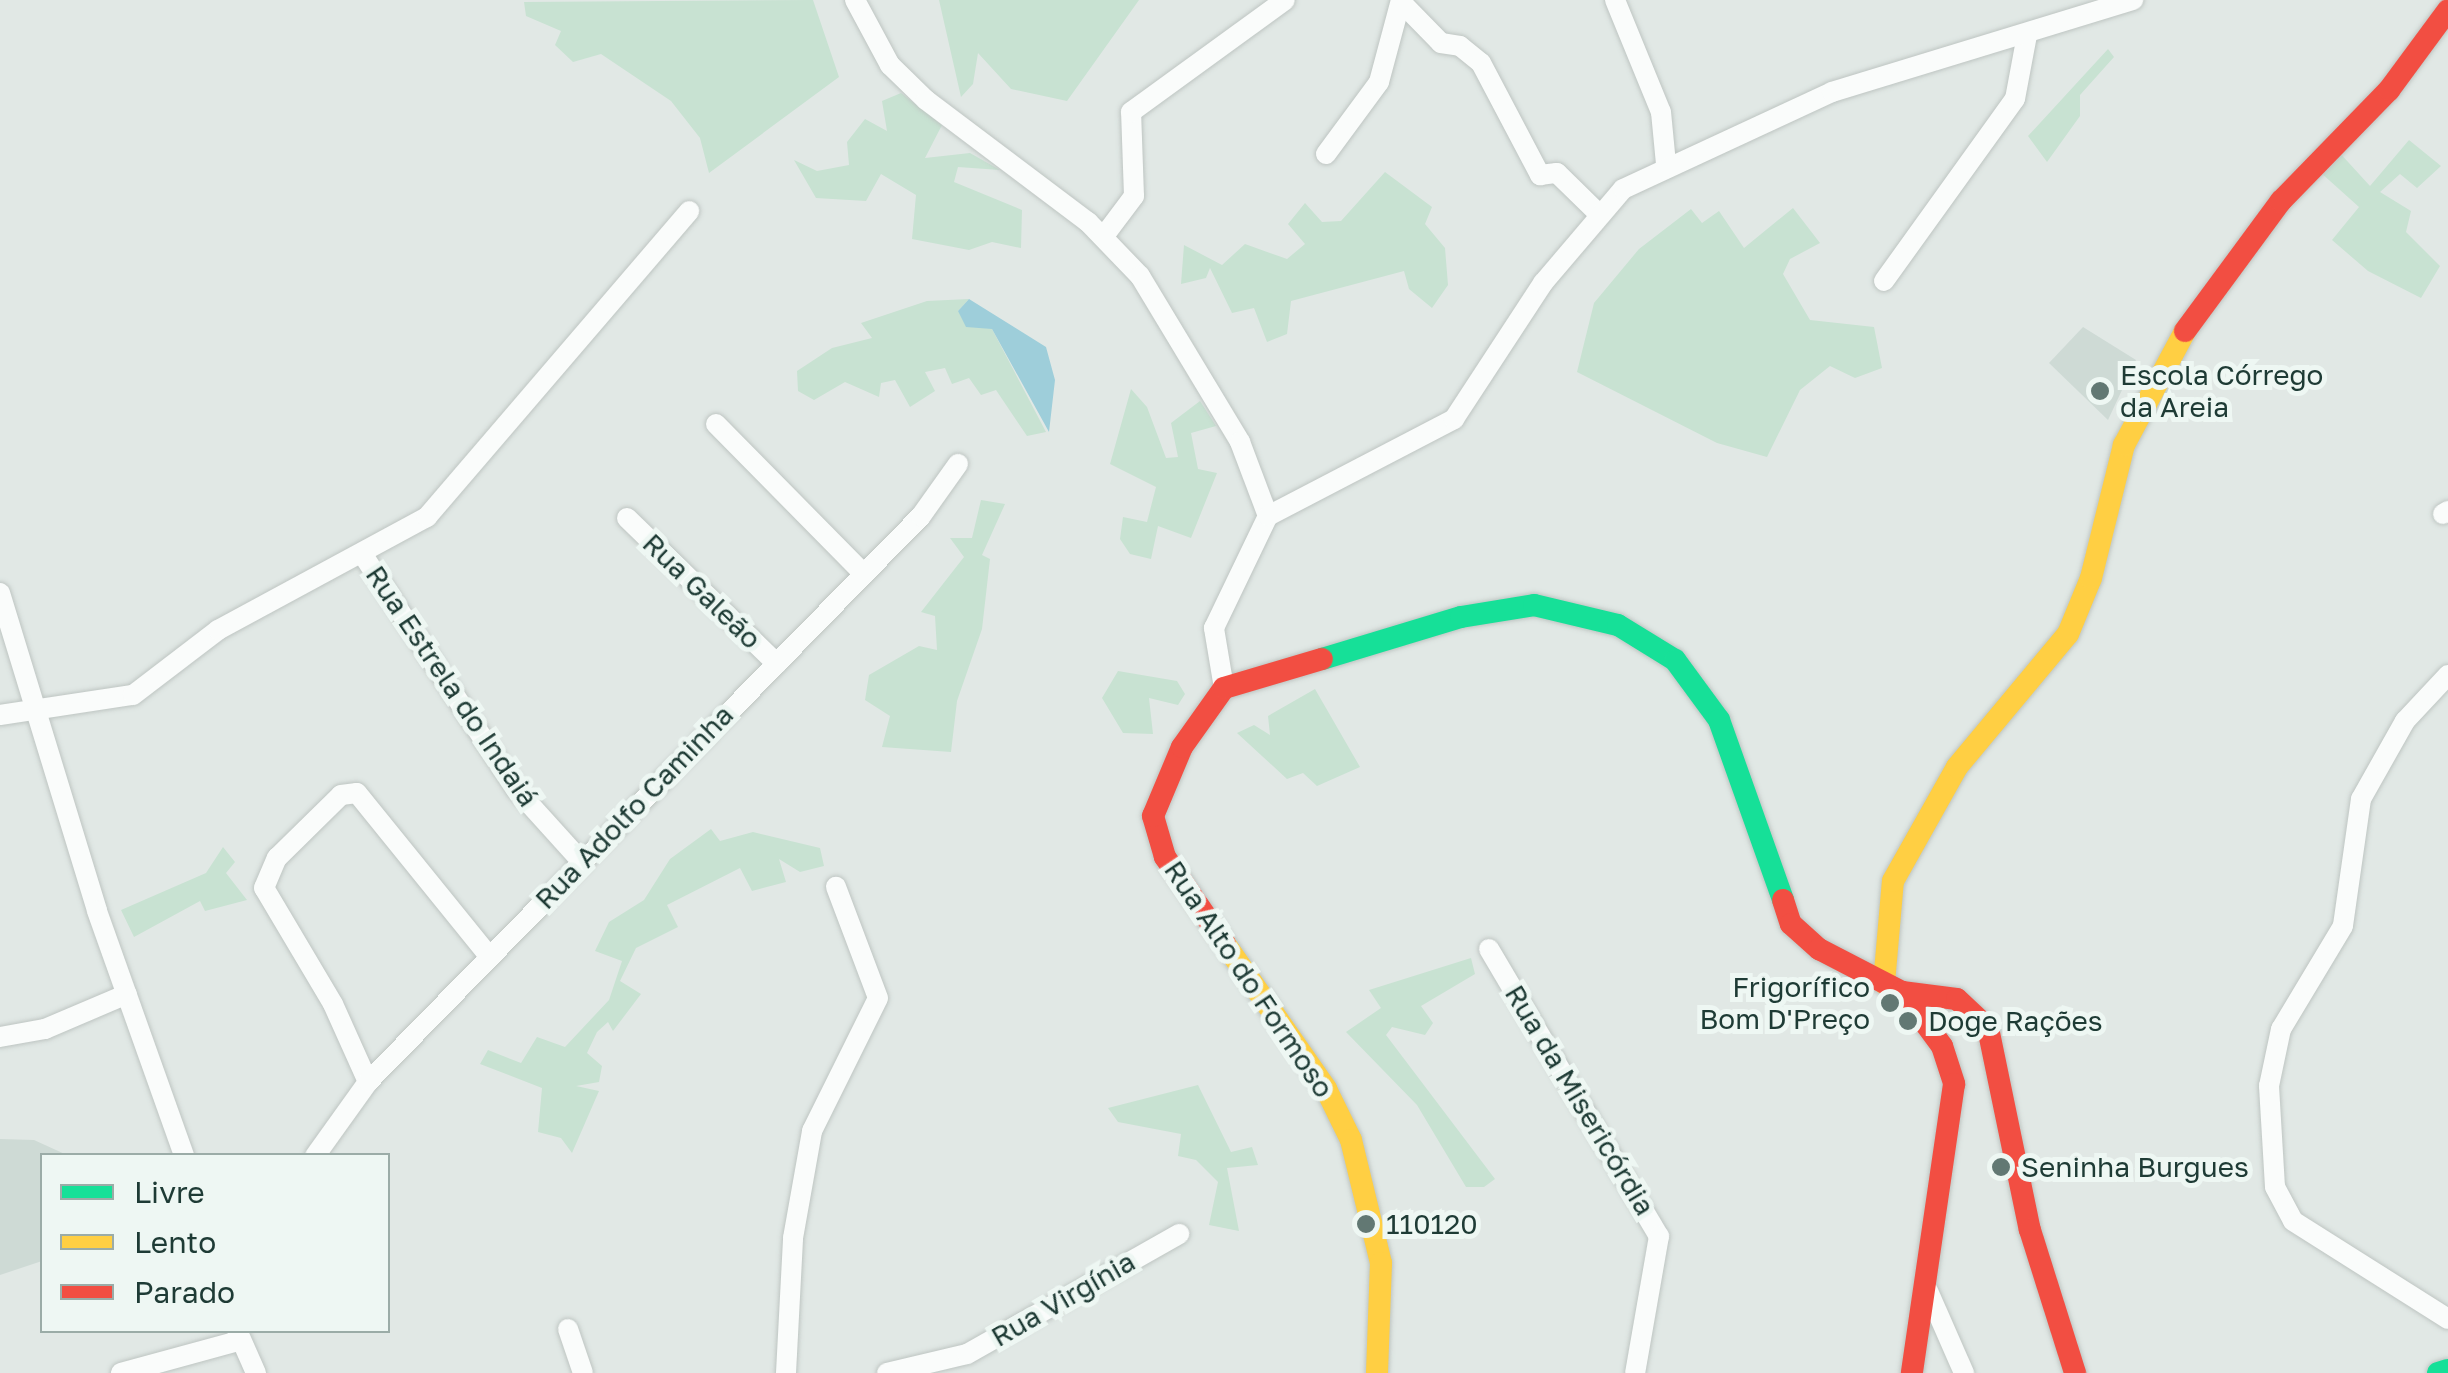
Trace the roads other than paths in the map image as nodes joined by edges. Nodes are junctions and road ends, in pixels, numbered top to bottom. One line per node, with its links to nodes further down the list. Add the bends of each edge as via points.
1 (855, 0): 12 (street, via 890,66)
2 (1285, 0): 12 (street, via 1131,112 1134,196)
3 (1615, 0): 9 (street, via 1660,112)
4 (2133, 0): 7 (street)
5 (1401, 1): 8 (street, via 1379,82); 11 (street, via 1441,44 1460,46 1481,64 1540,176 1557,173)
6 (2448, 10): 30 (street, via 2388,90 2281,202 2177,340 2124,446 2095,565 2068,634 1956,766 1894,881 1884,910)
7 (2027, 35): 9 (street, via 1832,92); 13 (street, via 2015,99)
8 (1326, 154)
9 (1666, 164): 11 (street)
10 (689, 210): 18 (street, via 427,517)
11 (1598, 213): 16 (street, via 1454,420)
12 (1104, 236): 16 (street, via 1140,276 1223,410)
13 (1884, 281)
14 (716, 424): 19 (street)
15 (958, 464): 19 (street, Rua Adolfo Caminha)
16 (1268, 516): 23 (street, via 1214,628)
17 (627, 518): 21 (street, Rua Galeão)
18 (364, 555): 24 (street, via 207,637 133,695); 26 (street, Rua Estrela do Indaiá, via 516,789)
19 (864, 574): 21 (street, Rua Adolfo Caminha)
20 (0, 593): 24 (street)
21 (776, 664): 26 (street, Rua Adolfo Caminha)
22 (2448, 675): 38 (street, via 2405,721 2361,798 2344,926 2281,1029 2269,1086 2275,1187 2293,1222)
23 (1224, 688): 30 (street, via 1513,606 1561,608 1618,626 1675,660 1709,701 1768,871 1800,935); 47 (street, Rua Alto do Formoso, via 1172,766 1153,816 1155,833 1326,1089 1351,1140 1381,1263)
24 (36, 710): 25 (street); 31 (street)
25 (0, 715)
26 (581, 861): 29 (street, Rua Adolfo Caminha)
27 (836, 887): 45 (street, via 878,998 812,1131 792,1238)
28 (1489, 949): 48 (street, Rua da Misericórdia, via 1659,1236)
29 (489, 956): 33 (street, Rua Adolfo Caminha); 33 (street, via 363,798 347,791 268,868 264,888 334,1004)
30 (1892, 988): 37 (street, via 1942,1046 1954,1084 1948,1168); 51 (street, via 1957,999 1988,1028 2030,1230)
31 (127, 994): 32 (street, via 28,1034); 34 (street)
32 (0, 1038)
33 (368, 1082): 35 (street, Rua Adolfo Caminha)
34 (183, 1153)
35 (317, 1153)
36 (1179, 1234): 46 (street, Rua Virgínia, via 967,1354)
37 (1926, 1285): 49 (street); 50 (street)
38 (2448, 1319)
39 (568, 1329): 44 (street)
40 (238, 1336): 42 (street); 43 (street)
41 (2448, 1370): 52 (street)
42 (121, 1373)
43 (256, 1373)
44 (583, 1373)
45 (786, 1373)
46 (888, 1373)
47 (1377, 1373)
48 (1634, 1373)
49 (1912, 1373)
50 (1964, 1373)
51 (2075, 1373)
52 (2438, 1373)

